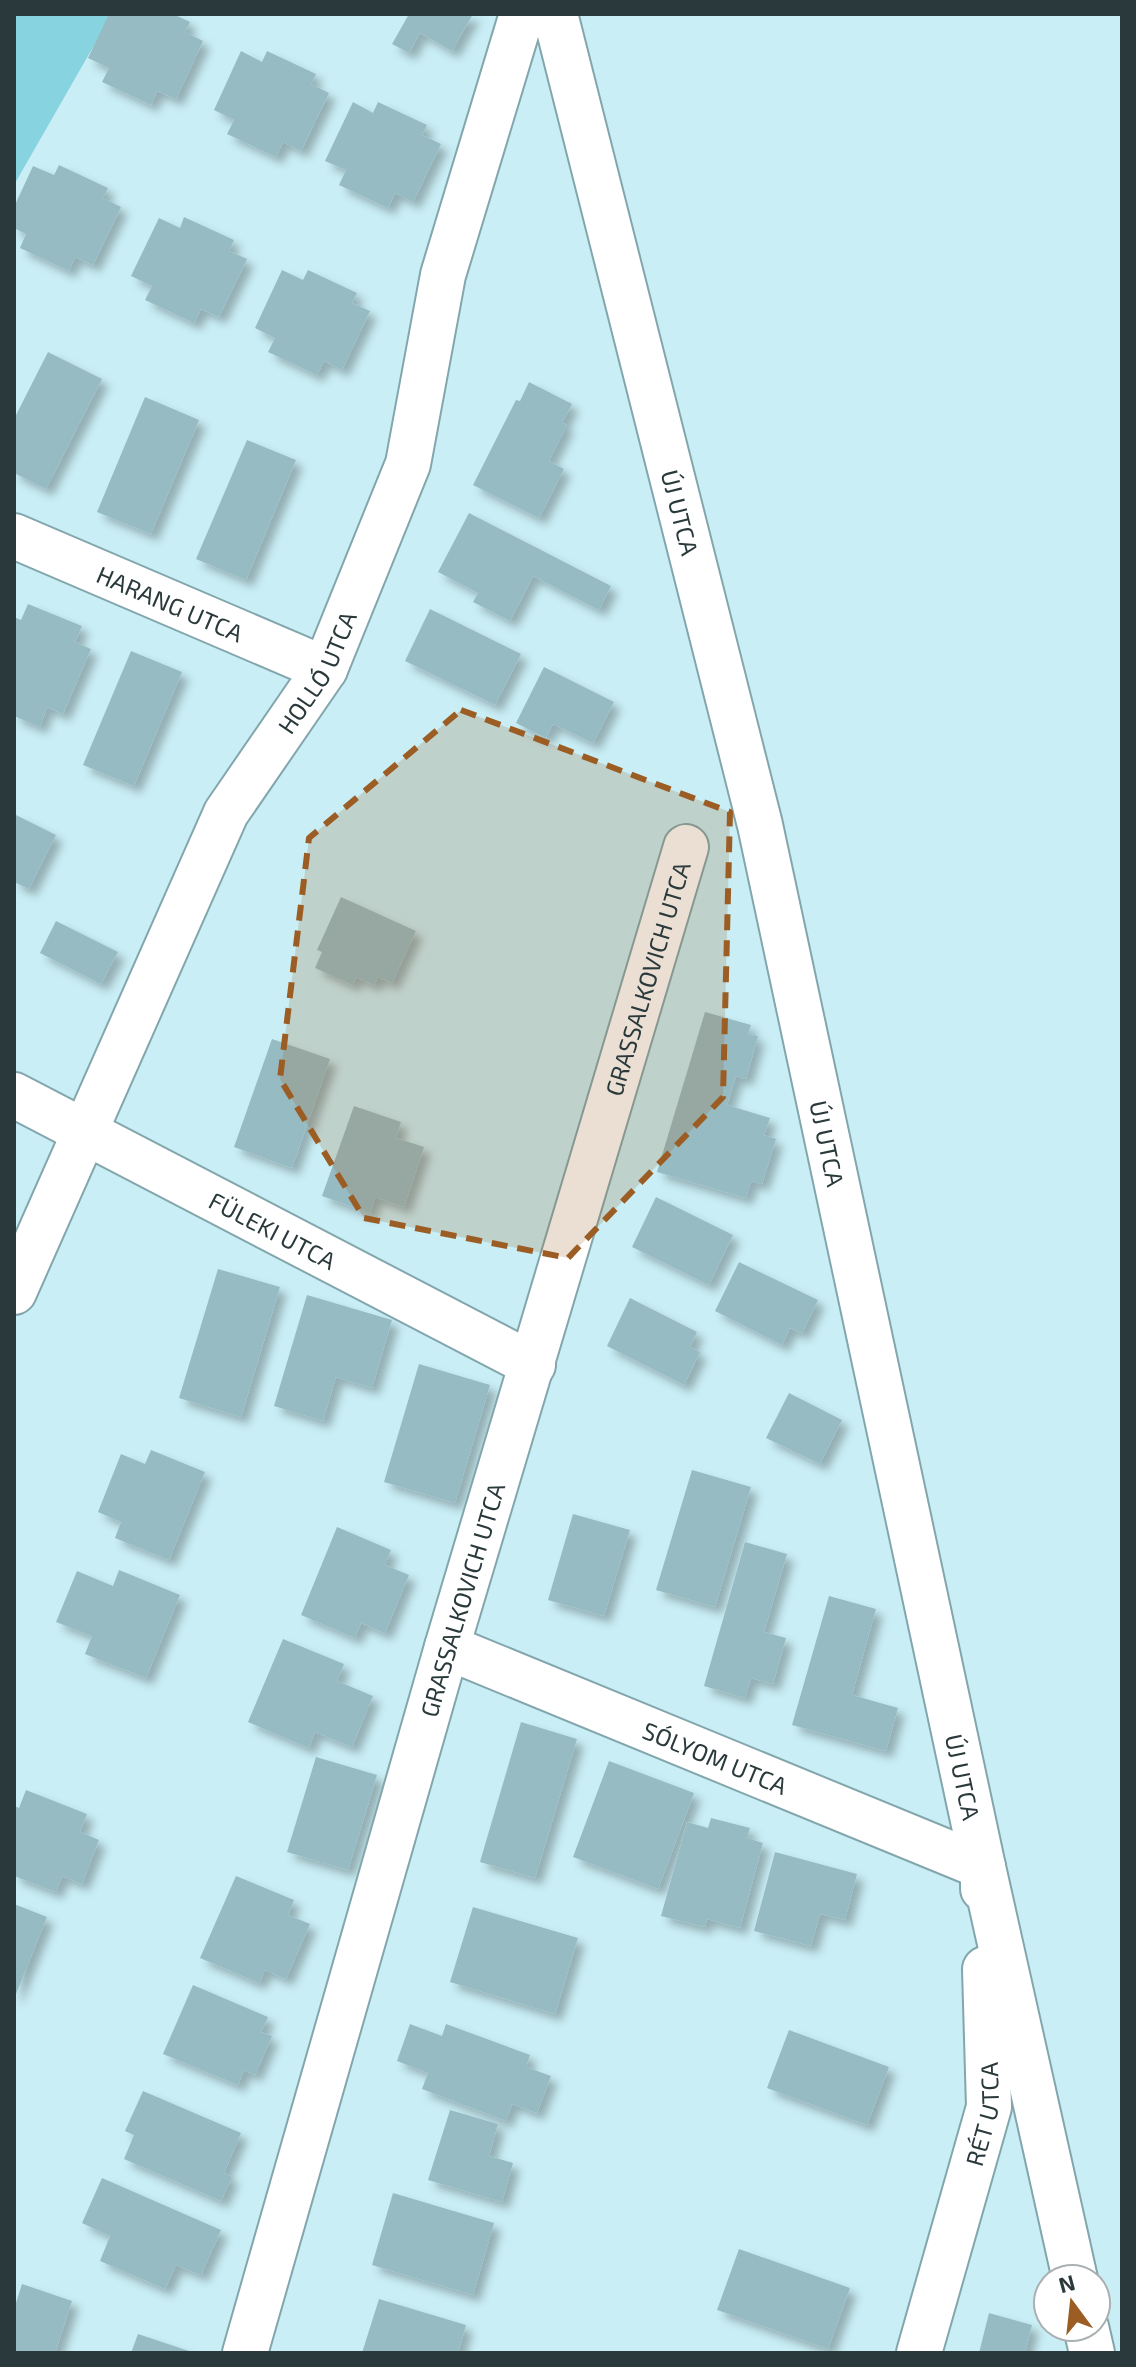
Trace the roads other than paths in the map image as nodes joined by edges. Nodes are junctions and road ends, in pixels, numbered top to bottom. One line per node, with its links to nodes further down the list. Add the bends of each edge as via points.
1 (522, 14): 4 (street, HOLLÓ UTCA, via 443,275 408,464)
2 (555, 14): 11 (street, ÚJ UTCA, via 760,825)
3 (14, 536): 4 (street, HARANG UTCA)
4 (325, 669): 7 (street, HOLLÓ UTCA, via 226,813)
5 (686, 847): 9 (street, GRASSALKOVICH UTCA)
6 (14, 1095): 7 (street, FÜLEKI UTCA)
7 (87, 1132): 8 (street, HOLLÓ UTCA); 9 (street, FÜLEKI UTCA)
8 (14, 1292)
9 (533, 1365): 10 (street, GRASSALKOVICH UTCA)
10 (447, 1647): 11 (street, SÓLYOM UTCA); 13 (street, GRASSALKOVICH UTCA)
11 (983, 1867): 12 (street, ÚJ UTCA); 14 (street, RÉT UTCA, via 989,2107)
12 (1071, 2263)
13 (245, 2353)
14 (919, 2353)

